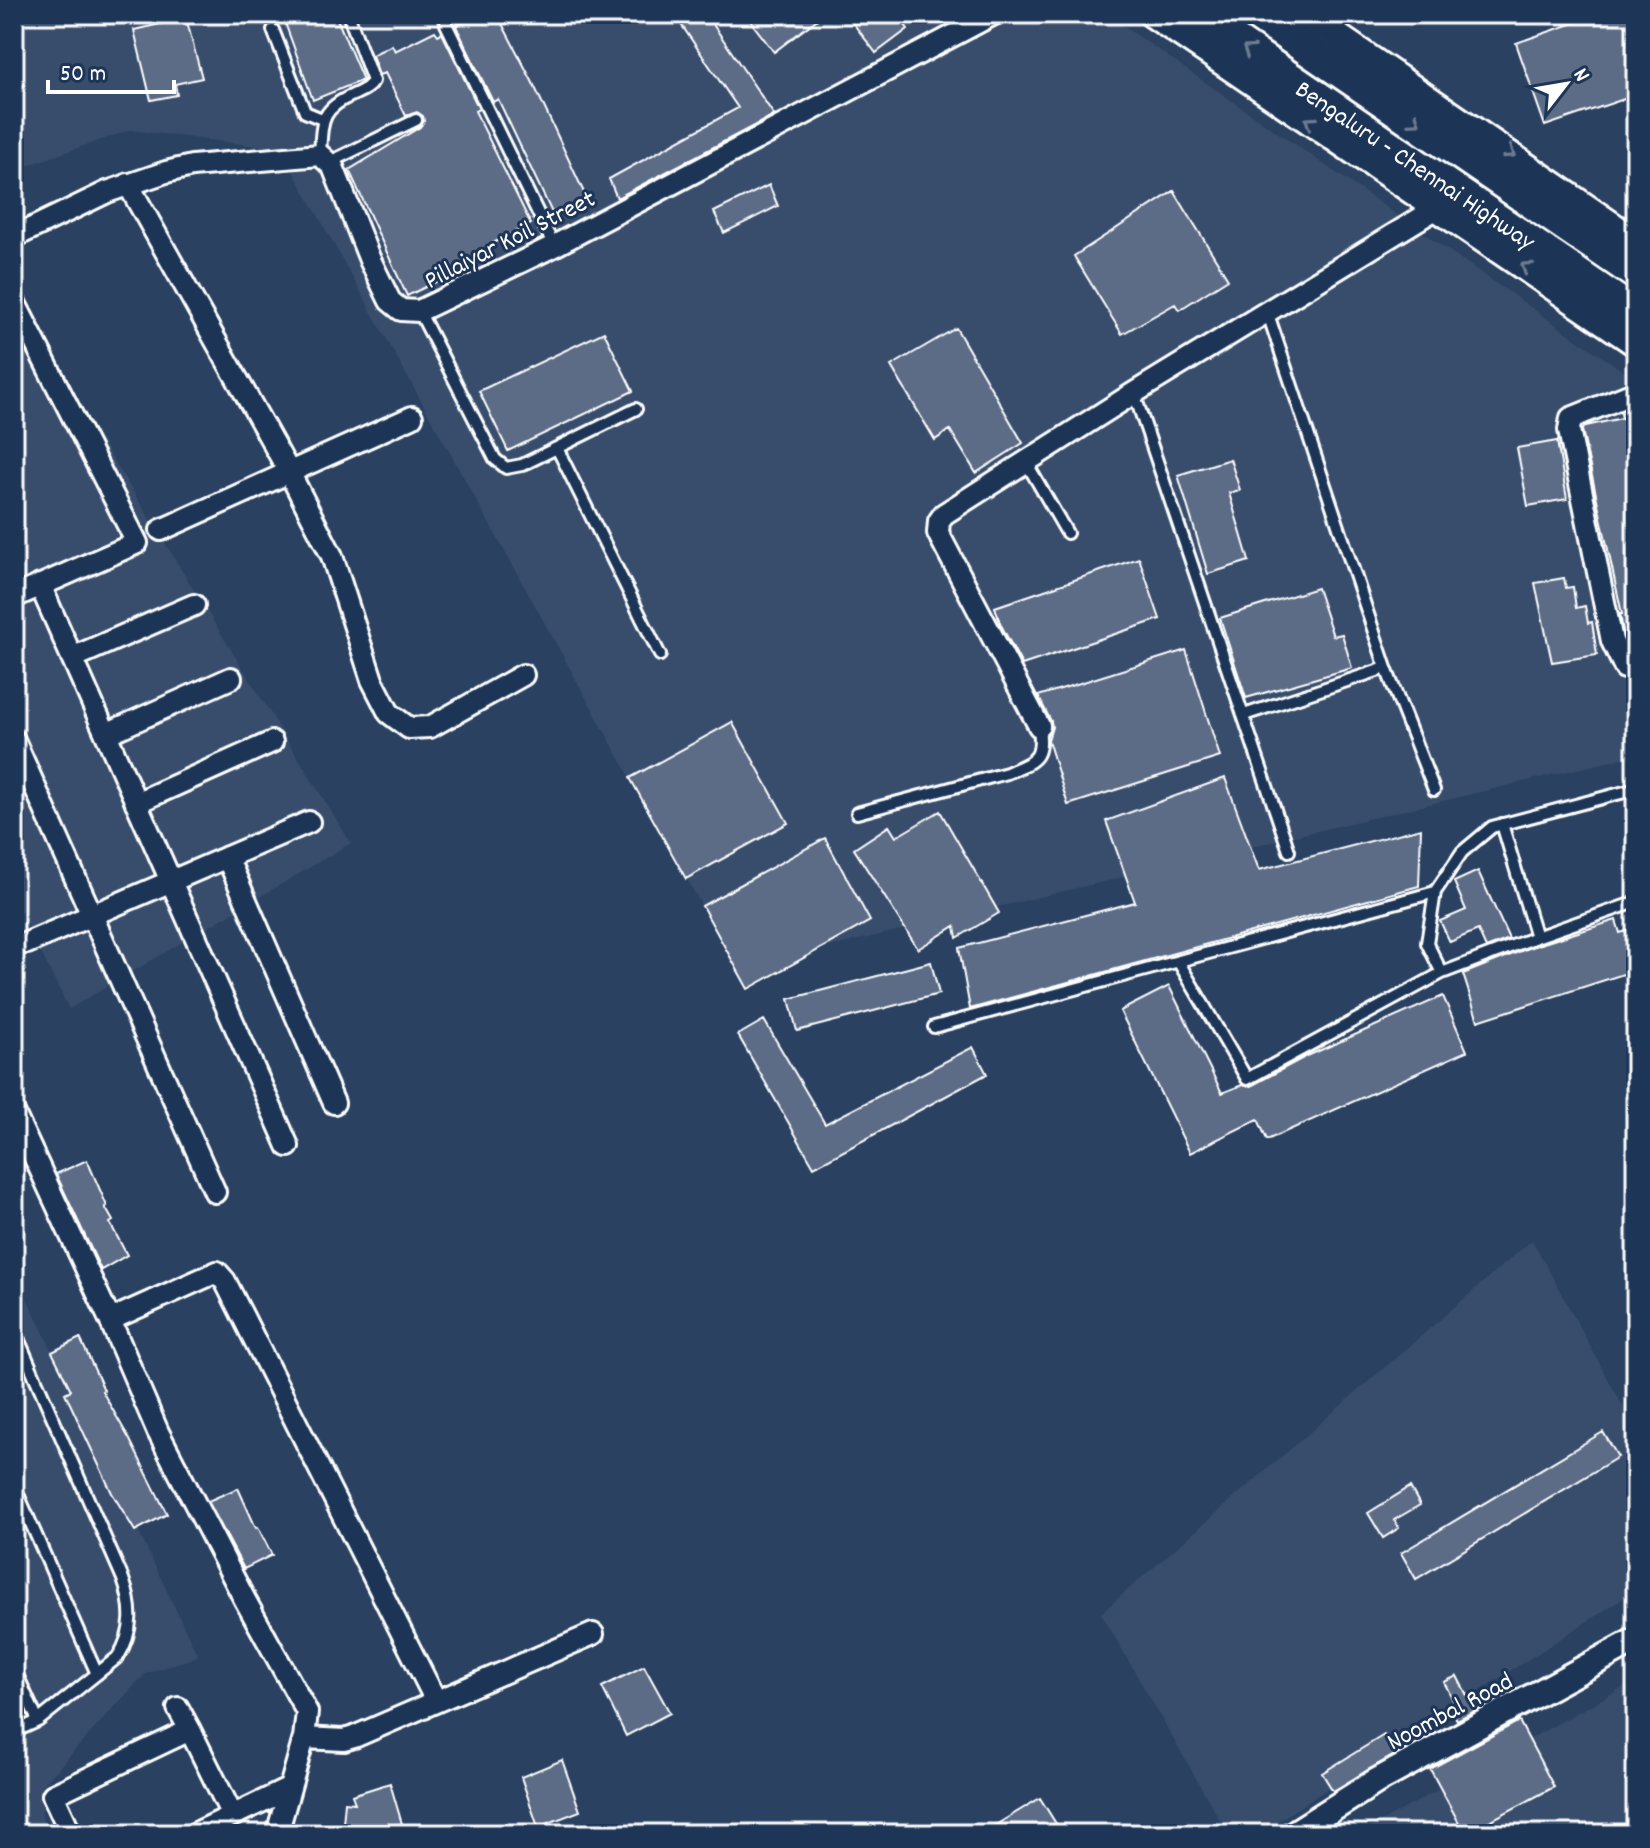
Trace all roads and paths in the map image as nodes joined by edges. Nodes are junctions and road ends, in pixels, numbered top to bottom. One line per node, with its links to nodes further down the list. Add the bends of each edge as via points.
1 (348, 14): 9 (lane, via 373,81 335,103)
2 (994, 14): 15 (street, Pillaiyar Koil Street)
3 (1151, 14): 13 (street, one-way to 3)
4 (1195, 14): 13 (highway, Bengaluru - Chennai Highway, one-way to 4)
5 (1257, 14): 16 (highway, Bengaluru - Chennai Highway, one-way to 16)
6 (1306, 14): 16 (street, one-way to 16)
7 (446, 24): 15 (lane)
8 (273, 30): 9 (lane, via 305,112)
9 (322, 119): 11 (lane)
10 (416, 120): 11 (lane)
11 (325, 158): 12 (street, via 192,166); 19 (street, Pillaiyar Koil Street, via 390,301 401,310)
12 (128, 184): 14 (street); 29 (street)
13 (1449, 201): 17 (highway, Bengaluru - Chennai Highway, one-way to 13); 20 (street)
14 (14, 237)
15 (554, 246): 19 (street, Pillaiyar Koil Street)
16 (1630, 247): 17 (street)
17 (1581, 291): 21 (highway, Bengaluru - Chennai Highway); 22 (street)
18 (14, 301): 32 (street, via 137,543)
19 (419, 311): 27 (lane, via 495,459 506,468)
20 (1267, 311): 24 (street); 37 (lane)
21 (1636, 315)
22 (1636, 344)
23 (1636, 392): 38 (street, via 1571,418 1569,430 1612,641 1625,668)
24 (1134, 393): 28 (street); 41 (lane)
25 (636, 409): 27 (lane)
26 (412, 417): 29 (street)
27 (557, 448): 35 (lane)
28 (1026, 462): 31 (lane); 42 (street, via 944,514 938,533)
29 (289, 472): 30 (street); 39 (street, via 332,556 372,680 389,713 409,728 430,727)
30 (161, 530)
31 (1067, 533)
32 (40, 585): 33 (street); 36 (street)
33 (14, 597)
34 (194, 605): 36 (street)
35 (660, 655)
36 (72, 658): 43 (street)
37 (1386, 668): 41 (lane); 47 (lane)
38 (1636, 669)
39 (523, 675)
40 (231, 678): 43 (street)
41 (1244, 715): 52 (lane)
42 (1039, 726): 49 (lane, via 1039,755 1026,765)
43 (106, 734): 48 (street)
44 (14, 740): 57 (street)
45 (272, 742): 48 (street)
46 (1636, 789): 51 (lane)
47 (1434, 790)
48 (136, 803): 54 (street)
49 (857, 813)
50 (309, 822): 53 (street)
51 (1502, 824): 55 (lane, via 1462,852); 58 (lane)
52 (1289, 851)
53 (227, 857): 54 (street); 63 (street)
54 (171, 881): 57 (street); 65 (street)
55 (1435, 892): 60 (lane); 61 (lane, via 1427,943)
56 (1636, 902): 58 (lane)
57 (92, 916): 59 (street); 66 (street)
58 (1536, 937): 61 (lane)
59 (27, 943)
60 (1178, 961): 61 (lane, via 1247,1079); 62 (lane)
61 (1442, 973)
62 (934, 1027)
63 (334, 1103)
64 (14, 1113): 67 (street)
65 (288, 1146)
66 (215, 1192)
67 (110, 1320): 74 (street, via 217,1272 225,1281); 79 (street, via 158,1432 307,1712)
68 (14, 1329): 73 (lane, via 129,1596 132,1611 124,1647)
69 (14, 1485): 73 (lane)
70 (593, 1634): 74 (street)
71 (1636, 1640): 85 (street, Noombal Road, via 1375,1782)
72 (14, 1668): 76 (lane)
73 (97, 1674): 76 (lane)
74 (436, 1701): 79 (street, via 344,1740)
75 (178, 1708): 77 (street)
76 (38, 1721): 78 (lane)
77 (190, 1730): 81 (street); 82 (street, via 53,1795)
78 (14, 1732)
79 (304, 1738): 80 (street)
80 (290, 1788): 81 (street); 84 (street)
81 (232, 1815): 83 (street)
82 (71, 1834)
83 (194, 1834)
84 (277, 1834)
85 (1293, 1834)

